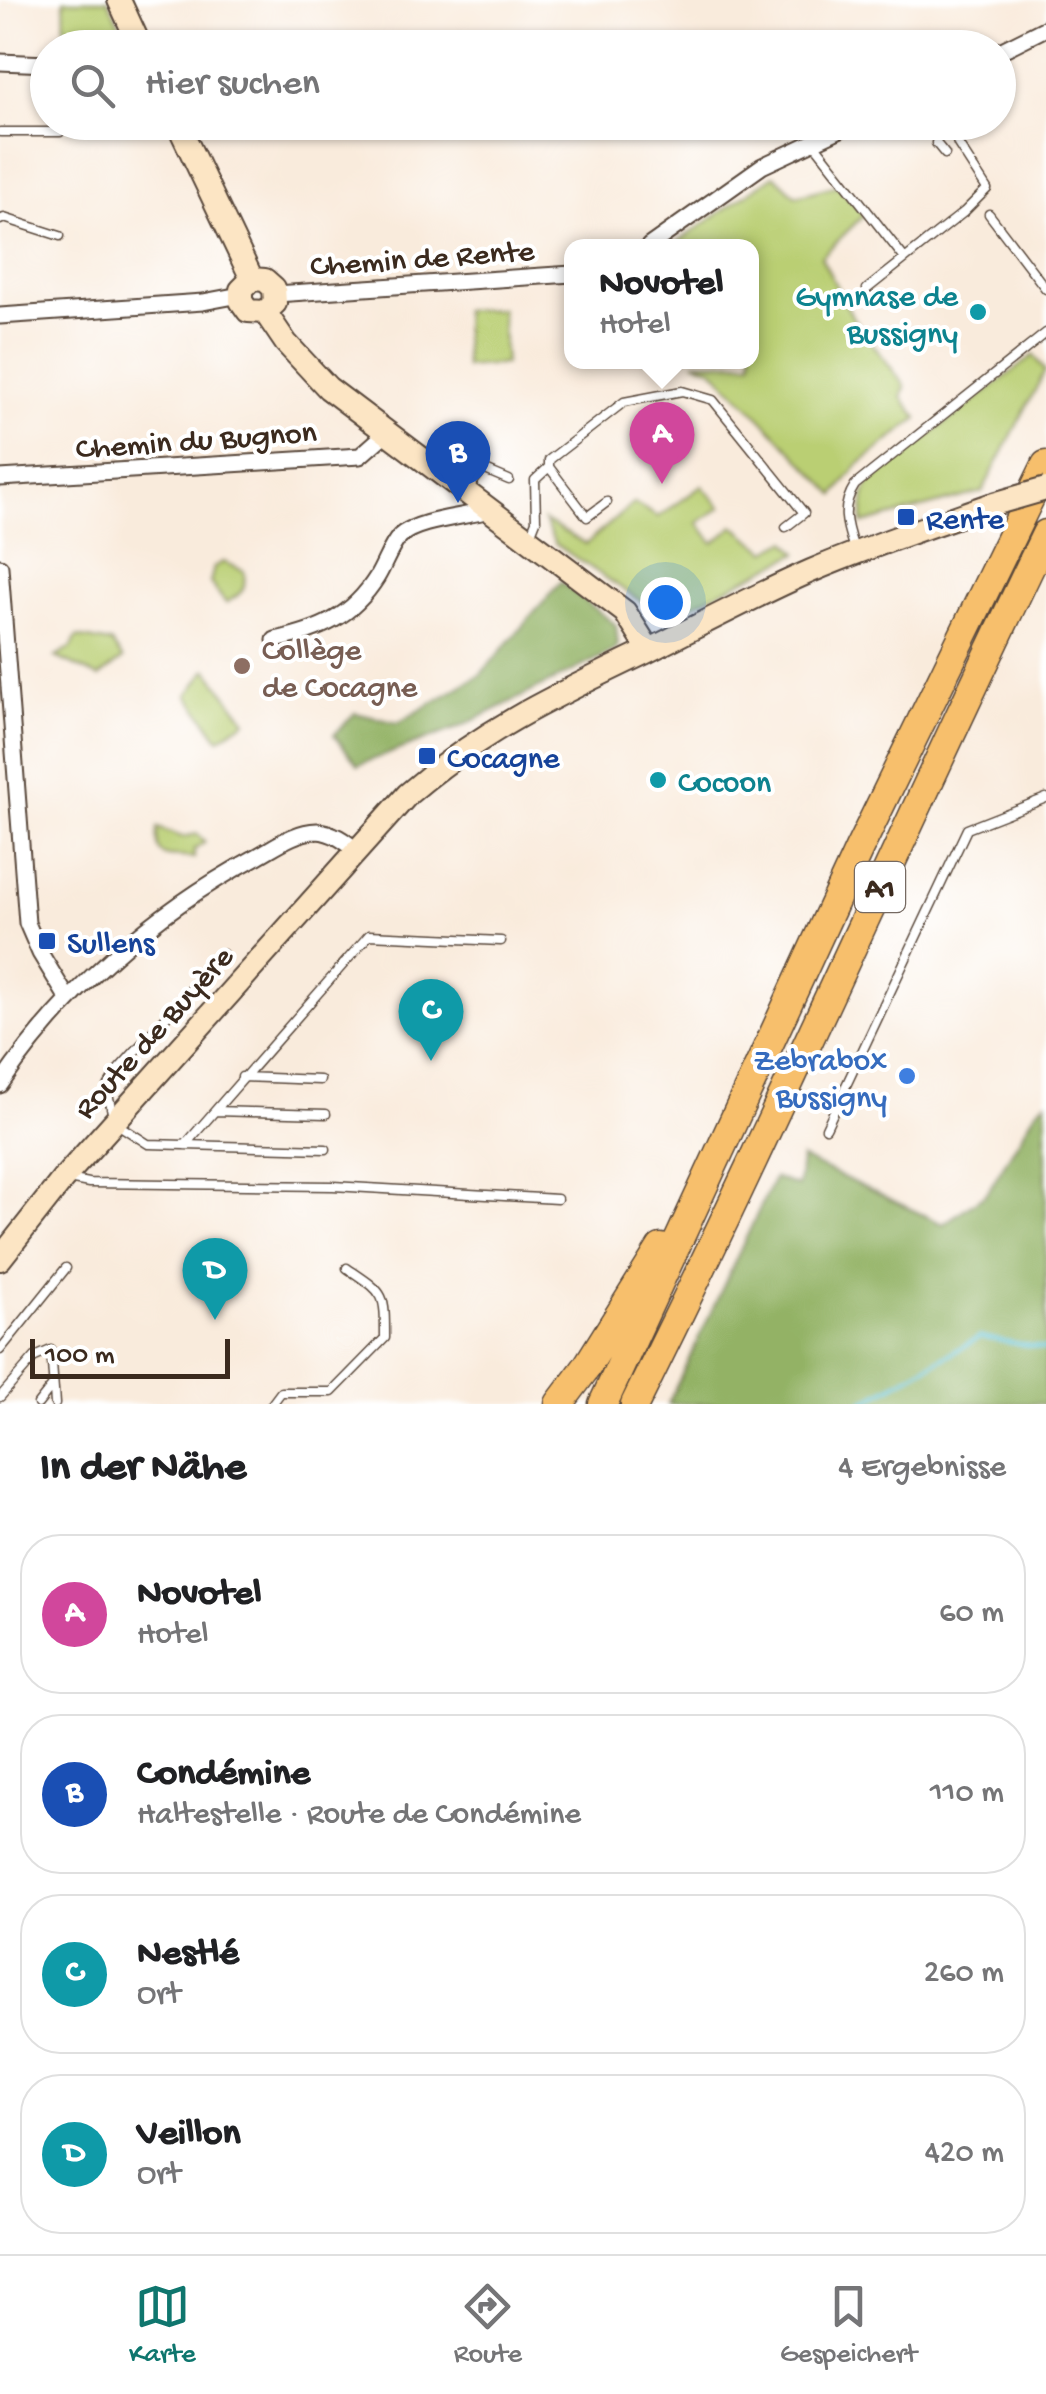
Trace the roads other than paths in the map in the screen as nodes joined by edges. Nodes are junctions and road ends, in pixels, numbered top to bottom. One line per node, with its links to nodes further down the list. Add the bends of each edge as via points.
1 (120, 0): 3 (main road)
2 (1046, 28): 4 (street)
3 (134, 30)
4 (1016, 43)
5 (0, 62): 6 (street)
6 (30, 63)
7 (0, 132): 8 (lane)
8 (30, 132)
9 (185, 140): 21 (main road)
10 (817, 140): 13 (street)
11 (937, 140): 14 (lane)
12 (956, 140): 19 (lane, via 986,188)
13 (813, 142): 18 (street, via 762,166); 19 (lane)
14 (945, 154)
15 (989, 214): 23 (lane)
16 (0, 220): 17 (lane)
17 (60, 236)
18 (659, 239)
19 (905, 259): 22 (lane)
20 (564, 275): 24 (street, Chemin de Rente)
21 (246, 287): 24 (main road, via 265,280); 25 (street, via 203,302)
22 (867, 289)
23 (1046, 289)
24 (271, 303): 27 (main road, via 286,343 328,388)
25 (0, 316)
26 (1046, 333): 41 (lane, via 855,485 844,506)
27 (386, 433): 30 (street, Chemin du Bugnon, via 360,456); 33 (main road)
28 (1046, 465): 60 (highway, A1, via 858,849)
29 (548, 468): 36 (lane); 38 (lane, via 549,460 624,402 682,391 713,400 773,472 804,513); 40 (lane, via 534,480 536,522)
30 (0, 478)
31 (509, 480): 33 (lane, via 483,469)
32 (1046, 489): 41 (main road, Route de Buyère, bridge)
33 (465, 492): 35 (main road)
34 (607, 502): 36 (lane)
35 (489, 510): 40 (main road); 44 (street, via 400,536 376,578 337,618)
36 (587, 518): 37 (lane)
37 (593, 526)
38 (786, 527)
39 (1046, 534): 63 (highway, A1)
40 (528, 540): 45 (main road, via 625,612)
41 (856, 554): 45 (main road, Route de Buyère)
42 (0, 567): 43 (street)
43 (2, 632): 50 (street, via 27,923)
44 (276, 640)
45 (648, 650): 47 (main road, Route de Buyère, via 478,739 408,794)
46 (1046, 798): 57 (lane, via 967,829)
47 (357, 851): 50 (street, via 329,833 291,838 136,936); 56 (main road, Route de Buyère)
48 (500, 942): 51 (lane, via 368,934)
49 (223, 954): 56 (lane, via 118,1070 107,1088)
50 (68, 999): 53 (street)
51 (242, 1076): 52 (lane); 54 (lane)
52 (320, 1080)
53 (0, 1085)
54 (214, 1111): 55 (lane); 58 (lane)
55 (326, 1114)
56 (114, 1122): 58 (lane, via 148,1144); 61 (main road, Route de Buyère)
57 (826, 1128)
58 (185, 1145): 59 (lane)
59 (326, 1148)
60 (722, 1148): 73 (highway); 74 (highway, A1)
61 (63, 1179): 62 (lane); 64 (main road, Route de Buyère)
62 (557, 1199)
63 (718, 1237): 75 (highway, A1); 76 (highway)
64 (0, 1259)
65 (66, 1268): 67 (lane)
66 (347, 1268): 72 (lane, via 376,1285 385,1304 385,1338 332,1392 281,1392)
67 (0, 1350)
68 (53, 1385): 69 (lane, via 50,1350 35,1357); 70 (lane); 71 (lane)
69 (0, 1397)
70 (38, 1404)
71 (55, 1404)
72 (272, 1404)
73 (559, 1404)
74 (603, 1404)
75 (635, 1404)
76 (655, 1404)

